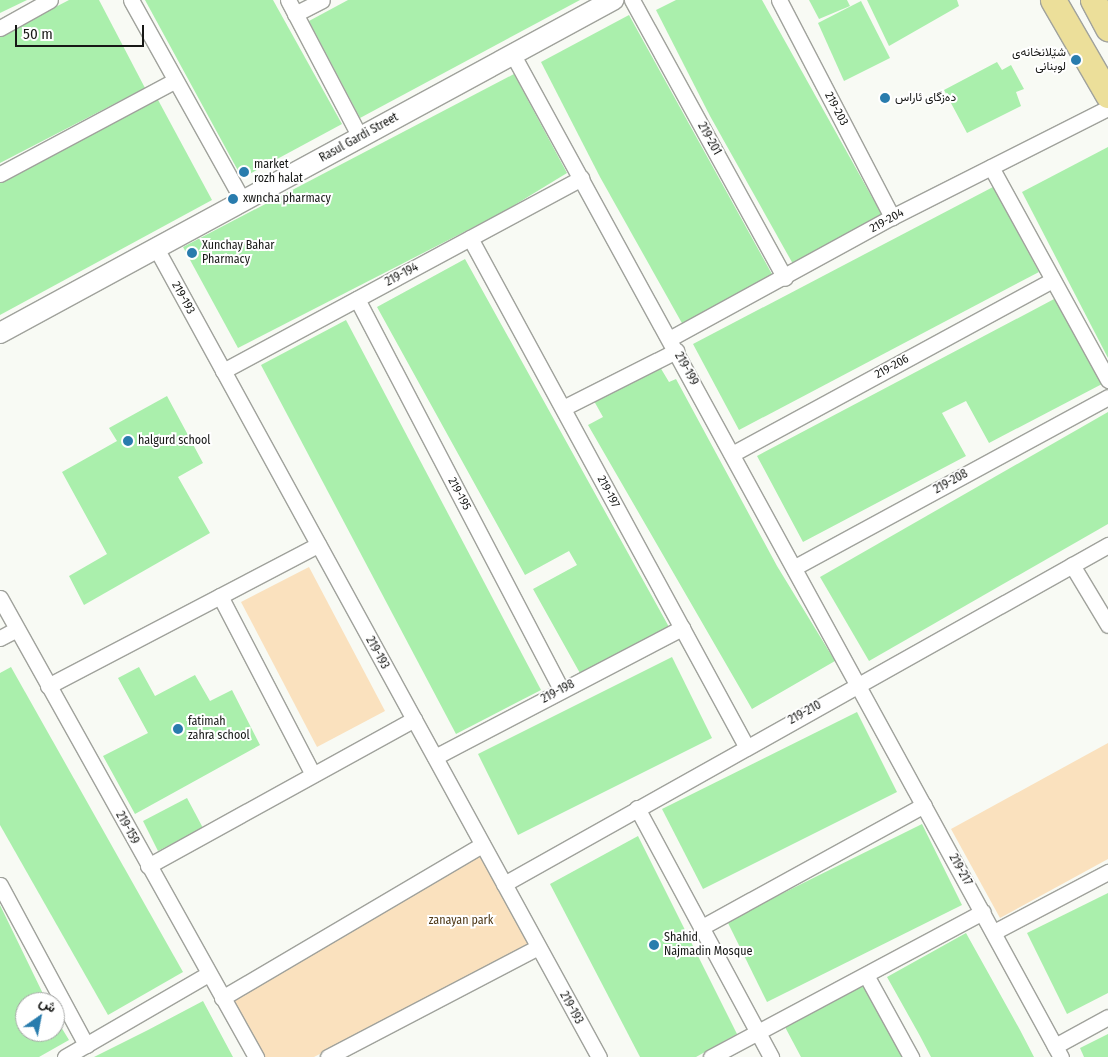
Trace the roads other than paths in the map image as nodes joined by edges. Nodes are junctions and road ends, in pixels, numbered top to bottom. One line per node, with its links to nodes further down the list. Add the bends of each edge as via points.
1 (50, 0): 11 (street)
2 (132, 0): 14 (street)
3 (288, 0): 10 (street)
4 (322, 0): 10 (street)
5 (613, 0): 13 (street, Rasul Gardi Street)
6 (632, 0): 25 (street, 219-201)
7 (779, 0): 22 (street, 219-203)
8 (1053, 0): 15 (main road)
9 (1093, 0): 12 (main road)
10 (295, 14): 17 (street)
11 (0, 28)
12 (1108, 28)
13 (513, 55): 17 (street, Rasul Gardi Street); 20 (street, 219-199)
14 (174, 80): 19 (street); 21 (street)
15 (1108, 95)
16 (1108, 108): 18 (street, 219-204)
17 (360, 137): 21 (street, Rasul Gardi Street)
18 (991, 168): 22 (street, 219-204); 26 (street)
19 (0, 174)
20 (581, 178): 23 (street, 219-194); 29 (street, 219-199)
21 (243, 201): 24 (street, Rasul Gardi Street)
22 (892, 217): 25 (street, 219-204)
23 (470, 238): 27 (street, 219-194); 33 (street, 219-197)
24 (156, 248): 28 (street, Rasul Gardi Street); 30 (street, 219-193)
25 (785, 278): 29 (street, 219-204)
26 (1052, 280): 31 (street); 34 (street, 219-206)
27 (357, 299): 30 (street, 219-194); 47 (street, 219-195)
28 (0, 333)
29 (672, 345): 33 (street, 219-204); 34 (street, 219-199)
30 (223, 372): 35 (street, 219-193)
31 (1108, 380)
32 (1108, 396): 38 (street, 219-208)
33 (563, 408): 42 (street, 219-197)
34 (732, 454): 38 (street, 219-199)
35 (318, 544): 39 (street); 48 (street, 219-193)
36 (1108, 545): 37 (street, 219-210)
37 (1072, 565): 41 (street); 45 (street, 219-210)
38 (795, 567): 45 (street, 219-199)
39 (220, 596): 46 (street); 51 (street)
40 (0, 598): 43 (street, 219-159)
41 (1108, 624)
42 (682, 628): 47 (street, 219-198); 49 (street, 219-197)
43 (17, 629): 44 (street); 46 (street, 219-159)
44 (0, 638)
45 (858, 684): 49 (street, 219-210); 52 (street, 219-217)
46 (48, 686): 55 (street, 219-159)
47 (561, 690): 50 (street, 219-198)
48 (414, 719): 50 (street, 219-193); 51 (street)
49 (746, 746): 53 (street, 219-210)
50 (434, 757): 54 (street, 219-193)
51 (312, 774): 55 (street)
52 (924, 805): 59 (street, 219-217); 60 (street)
53 (637, 808): 57 (street, 219-210); 60 (street)
54 (482, 845): 57 (street, 219-193); 65 (street)
55 (148, 866): 63 (street, 219-159)
56 (1108, 872): 61 (street)
57 (504, 884): 62 (street, 219-193)
58 (0, 885): 68 (street)
59 (983, 912): 61 (street, 219-217); 64 (street)
60 (702, 927): 67 (street)
61 (994, 932): 69 (street, 219-217)
62 (538, 947): 72 (street); 73 (street, 219-193)
63 (208, 974): 65 (street, 219-159); 68 (street)
64 (866, 975): 67 (street); 76 (street)
65 (222, 998): 71 (street, 219-159)
66 (1108, 1017): 69 (street)
67 (758, 1032): 74 (street); 75 (street)
68 (86, 1045): 70 (street)
69 (1058, 1051)
70 (65, 1057)
71 (256, 1057)
72 (328, 1057)
73 (599, 1057)
74 (711, 1057)
75 (771, 1057)
76 (912, 1057)

